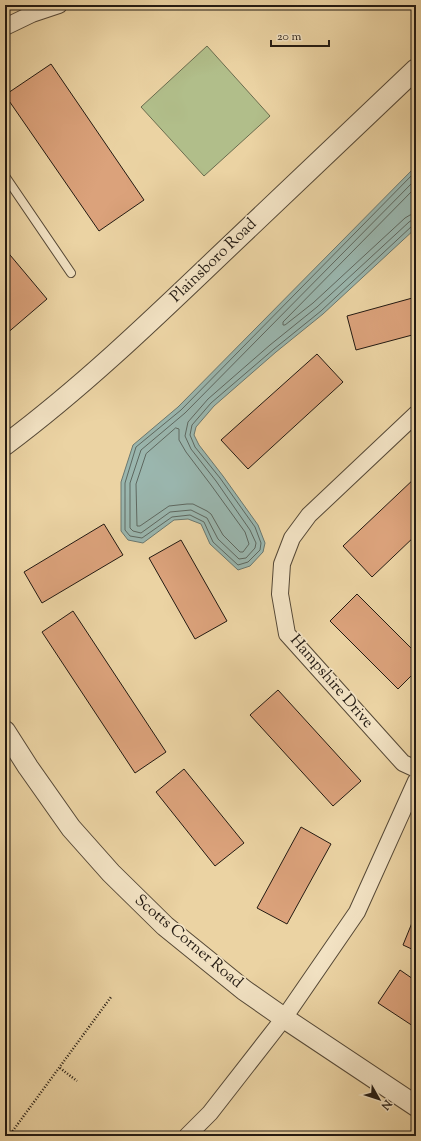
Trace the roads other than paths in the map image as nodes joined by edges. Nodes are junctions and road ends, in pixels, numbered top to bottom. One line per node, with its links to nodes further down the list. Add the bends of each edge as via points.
1 (59, 5): 2 (street)
2 (5, 27)
3 (416, 69): 7 (street, Plainsboro Road, via 101,367)
4 (5, 176): 5 (lane)
5 (71, 272)
6 (416, 414): 9 (street, Hampshire Drive, via 309,515 292,538 282,564 280,594 288,634 403,763)
7 (5, 445)
8 (5, 732): 11 (street, Scotts Corner Road, via 71,828 111,873 165,926 244,990)
9 (416, 768)
10 (416, 781): 11 (street, via 358,912)
11 (284, 1018): 12 (street, Scotts Corner Road); 13 (street, via 210,1113)
12 (416, 1106)
13 (187, 1136)

